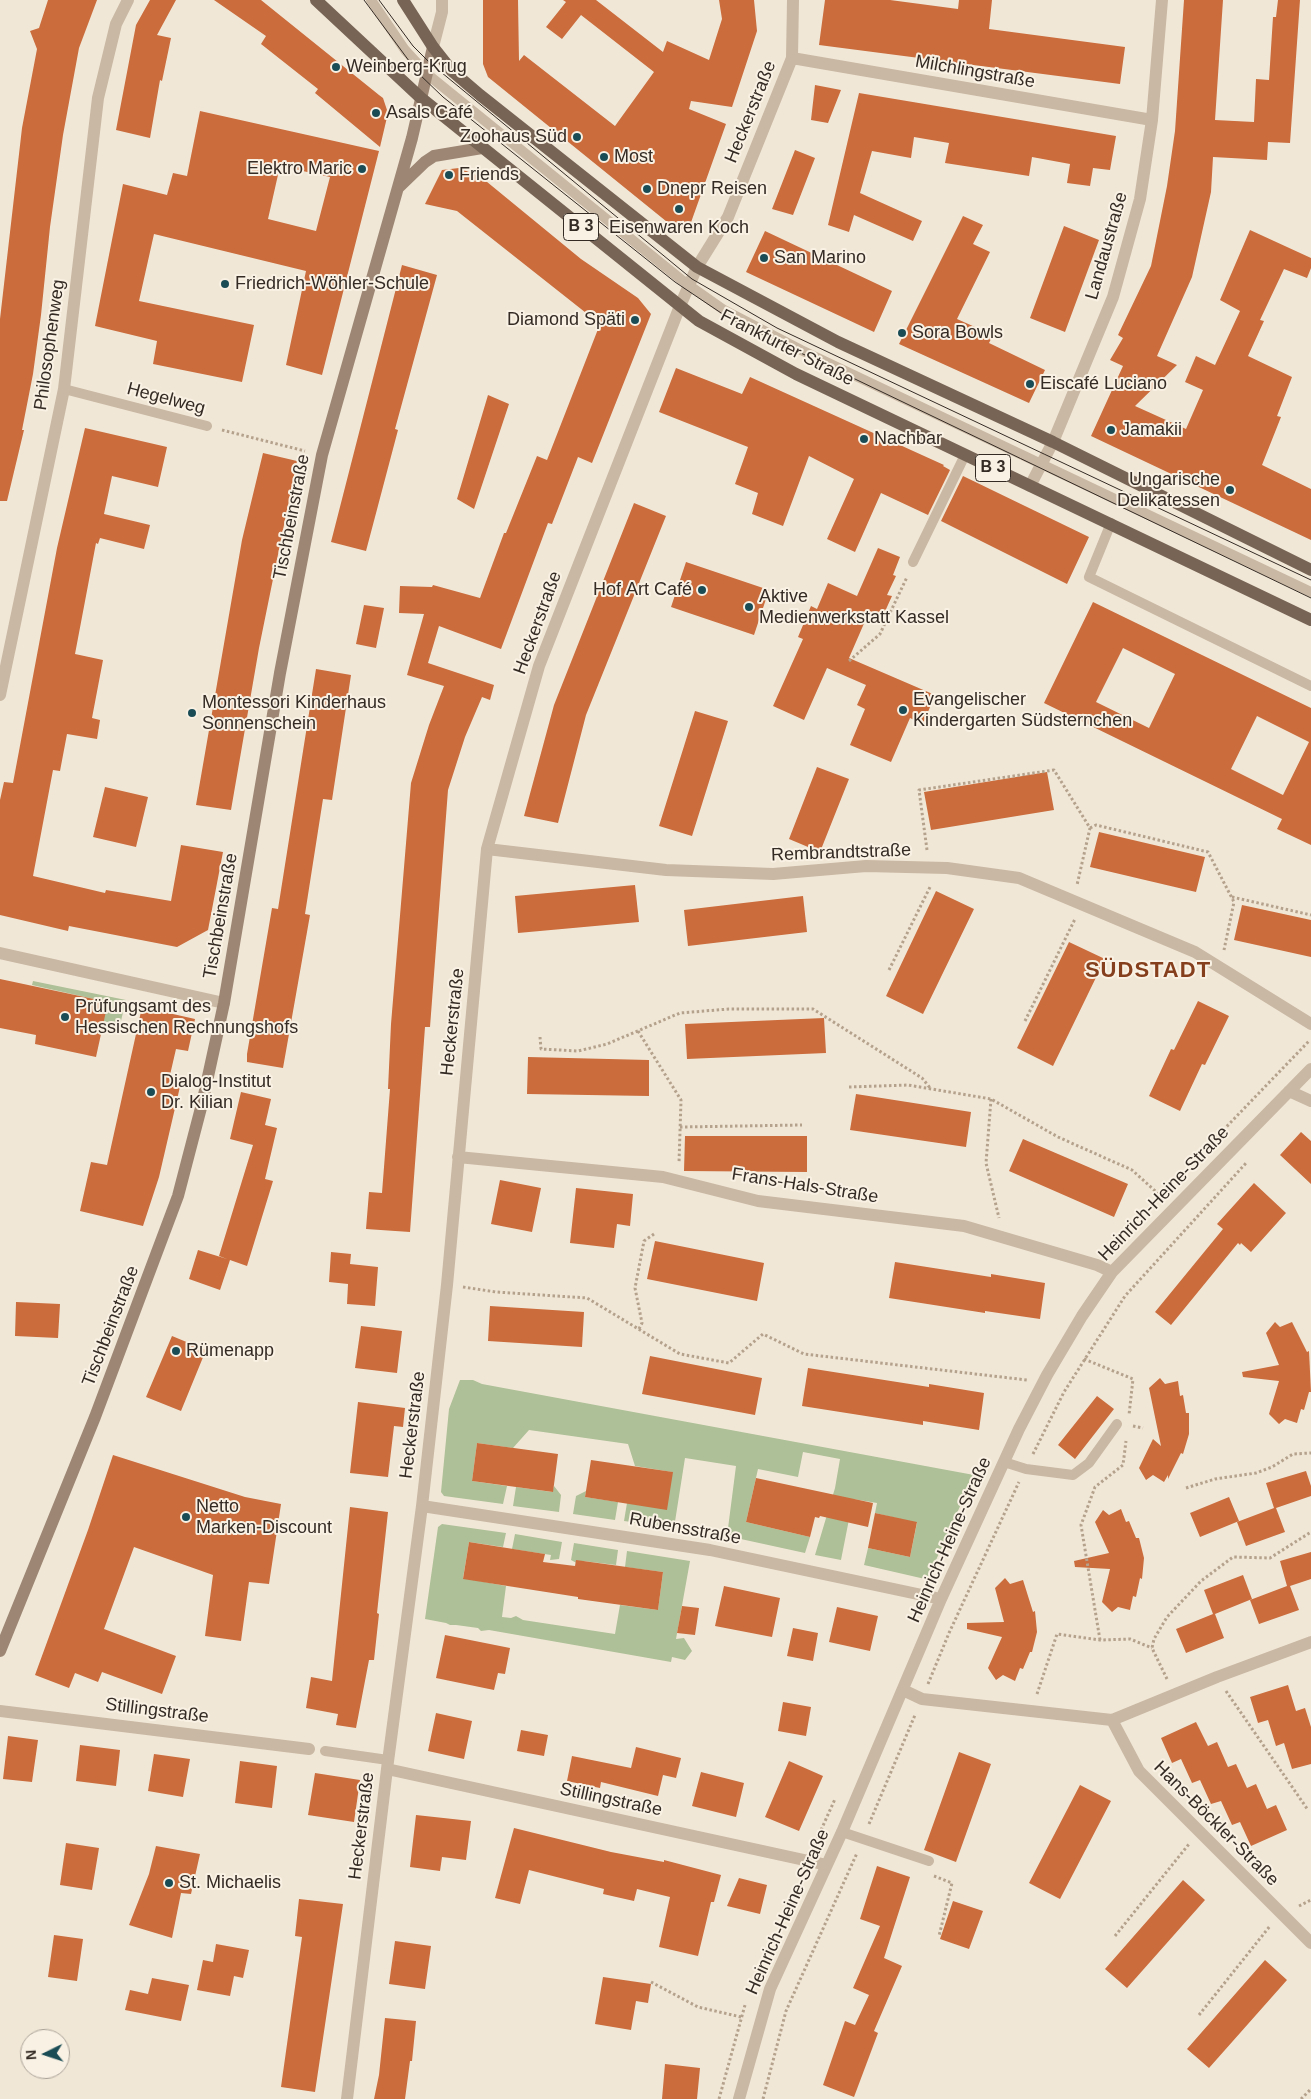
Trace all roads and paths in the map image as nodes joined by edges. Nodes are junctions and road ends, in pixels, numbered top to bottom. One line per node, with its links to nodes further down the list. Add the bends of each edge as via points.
1 (128, 0): 18 (street, Philosophenweg, via 116,24 98,98)
2 (316, 0): 11 (main road, Frankfurter Straße / B 3)
3 (371, 0): 10 (lane, via 405,50)
4 (403, 0): 8 (main road, Frankfurter Straße / B 3)
5 (442, 0): 8 (street)
6 (793, 0): 9 (street, Heckerstraße)
7 (1162, 0): 12 (street, Landaustraße)
8 (433, 47): 10 (main road, Tischbeinstraße); 15 (main road, Frankfurter Straße / B 3, via 452,71 480,95)
9 (792, 58): 12 (street, Milchlingstraße); 15 (street, Heckerstraße, via 728,216)
10 (427, 74): 11 (main road, Tischbeinstraße); 16 (lane)
11 (421, 98): 13 (main road, Frankfurter Straße / B 3); 14 (main road, Tischbeinstraße)
12 (1152, 120): 20 (street, Landaustraße, via 1140,199 1113,297)
13 (482, 148): 14 (main road, via 434,156); 17 (main road, Frankfurter Straße / B 3)
14 (398, 188): 22 (main road, Tischbeinstraße)
15 (697, 267): 16 (street, Heckerstraße); 20 (main road, Frankfurter Straße / B 3, via 838,342)
16 (689, 286): 17 (street, Heckerstraße); 23 (lane, via 724,310 802,350)
17 (680, 306): 21 (main road, Frankfurter Straße / B 3, via 698,321 796,374); 34 (street, Heckerstraße, via 539,666)
18 (64, 388): 19 (lane, Hegelweg); 32 (street, Philosophenweg)
19 (207, 426): 22 (path, Hegelweg)
20 (1053, 442): 23 (street, Landaustraße); 27 (main road, Frankfurter Straße / B 3)
21 (965, 454): 24 (main road, Frankfurter Straße / B 3); 26 (lane)
22 (322, 455): 42 (main road, Tischbeinstraße, via 280,673)
23 (1042, 463): 24 (street, Landaustraße); 28 (lane)
24 (1030, 486): 25 (main road, Frankfurter Straße / B 3)
25 (1111, 523): 29 (main road, Frankfurter Straße / B 3); 31 (lane, via 1089,577)
26 (913, 562): 30 (path, via 880,634)
27 (1311, 570)
28 (1311, 592)
29 (1311, 620)
30 (849, 661)
31 (1311, 686)
32 (0, 695)
33 (1090, 828): 35 (path, via 1054,770 919,790); 36 (path, via 1096,825 1208,852); 37 (path)
34 (487, 849): 35 (street, Rembrandtstraße, via 666,870 773,874 866,866); 56 (street, Heckerstraße)
35 (933, 868): 37 (street, Rembrandtstraße, via 1019,878); 41 (path, via 931,886)
36 (1231, 897): 38 (path); 40 (path, via 1234,902)
37 (1078, 903): 40 (street, Rembrandtstraße, via 1195,952); 43 (path)
38 (1311, 915)
39 (0, 952): 42 (street, Tischbeinstraße)
40 (1221, 968): 44 (street, Rembrandtstraße)
41 (889, 970)
42 (224, 1003): 80 (main road, Tischbeinstraße, via 178,1196 95,1417)
43 (1025, 1021)
44 (1311, 1024)
45 (638, 1031): 46 (path, via 607,1044 578,1050 541,1049); 49 (path, via 680,1013 729,1009 813,1009 922,1078); 54 (path, via 680,1100)
46 (540, 1038)
47 (1311, 1069): 50 (street, Heinrich-Heine-Straße)
48 (849, 1087): 49 (path, via 908,1085)
49 (930, 1089): 51 (path)
50 (1289, 1091): 52 (street); 58 (street, Heinrich-Heine-Straße)
51 (991, 1099): 58 (path, via 1058,1137 1132,1170); 60 (path, via 986,1163 1000,1221)
52 (1311, 1101)
53 (802, 1126): 54 (path)
54 (680, 1127): 57 (path)
55 (1254, 1155): 64 (path, via 1126,1296)
56 (458, 1157): 57 (street, Frans-Hals-Straße); 62 (street, Heckerstraße)
57 (678, 1181): 60 (street, Frans-Hals-Straße, via 758,1201 964,1226)
58 (1175, 1208): 61 (street, Heinrich-Heine-Straße)
59 (654, 1234): 63 (path, via 644,1241 635,1288 642,1323)
60 (1000, 1236): 61 (street, Frans-Hals-Straße)
61 (1112, 1272): 65 (street, Heinrich-Heine-Straße)
62 (447, 1285): 63 (path, via 588,1298); 74 (street, Heckerstraße)
63 (639, 1329): 65 (path, via 680,1354 729,1363 763,1334 804,1354 1025,1380)
64 (1084, 1359): 66 (path, via 1133,1379); 72 (path)
65 (1041, 1386): 71 (street, Heinrich-Heine-Straße)
66 (1128, 1416)
67 (1122, 1425): 68 (path); 72 (lane, via 1089,1463 1073,1475)
68 (1143, 1428)
69 (1126, 1435): 77 (path, via 1123,1465 1095,1487 1080,1524)
70 (1311, 1453): 73 (path, via 1293,1454 1256,1473 1215,1479)
71 (1004, 1462): 72 (lane); 76 (street, Heinrich-Heine-Straße)
72 (1026, 1469): 84 (path)
73 (1186, 1488)
74 (422, 1506): 76 (street, Rubensstraße, via 710,1550); 90 (street, Heckerstraße)
75 (1311, 1532): 79 (path, via 1270,1558 1233,1558 1201,1580 1167,1617)
76 (941, 1599): 82 (street, Heinrich-Heine-Straße)
77 (1100, 1640): 79 (path, via 1130,1639); 86 (path, via 1057,1634)
78 (1311, 1642): 81 (street)
79 (1152, 1648): 83 (path)
80 (0, 1651)
81 (1217, 1677): 83 (street); 91 (path)
82 (903, 1690): 84 (street); 92 (street, Heinrich-Heine-Straße)
83 (1174, 1694): 87 (street)
84 (922, 1699): 86 (street); 94 (path)
85 (0, 1711): 88 (street, Stillingstraße)
86 (1031, 1712): 87 (street)
87 (1112, 1720): 93 (street, Hans-Böckler-Straße, via 1138,1771)
88 (309, 1748)
89 (325, 1751): 90 (lane, Stillingstraße)
90 (387, 1764): 97 (street, Stillingstraße); 107 (street, Heckerstraße)
91 (1308, 1810)
92 (842, 1832): 94 (lane); 97 (street, Heinrich-Heine-Straße)
93 (1199, 1832): 99 (street, Hans-Böckler-Straße); 101 (path)
94 (863, 1839): 95 (lane); 109 (path, via 786,2011)
95 (911, 1855): 96 (lane); 100 (path, via 920,1870 952,1883)
96 (929, 1861)
97 (827, 1865): 108 (street, Heinrich-Heine-Straße, via 770,1990)
98 (1311, 1900): 99 (path)
99 (1280, 1913): 102 (street, Hans-Böckler-Straße); 105 (path)
100 (939, 1936)
101 (1115, 1936)
102 (1311, 1943)
103 (651, 1982): 104 (path, via 698,2007)
104 (730, 2014)
105 (1198, 2015)
106 (1311, 2089): 110 (path)
107 (347, 2099)
108 (739, 2099)
109 (763, 2099)
110 (1301, 2099)

